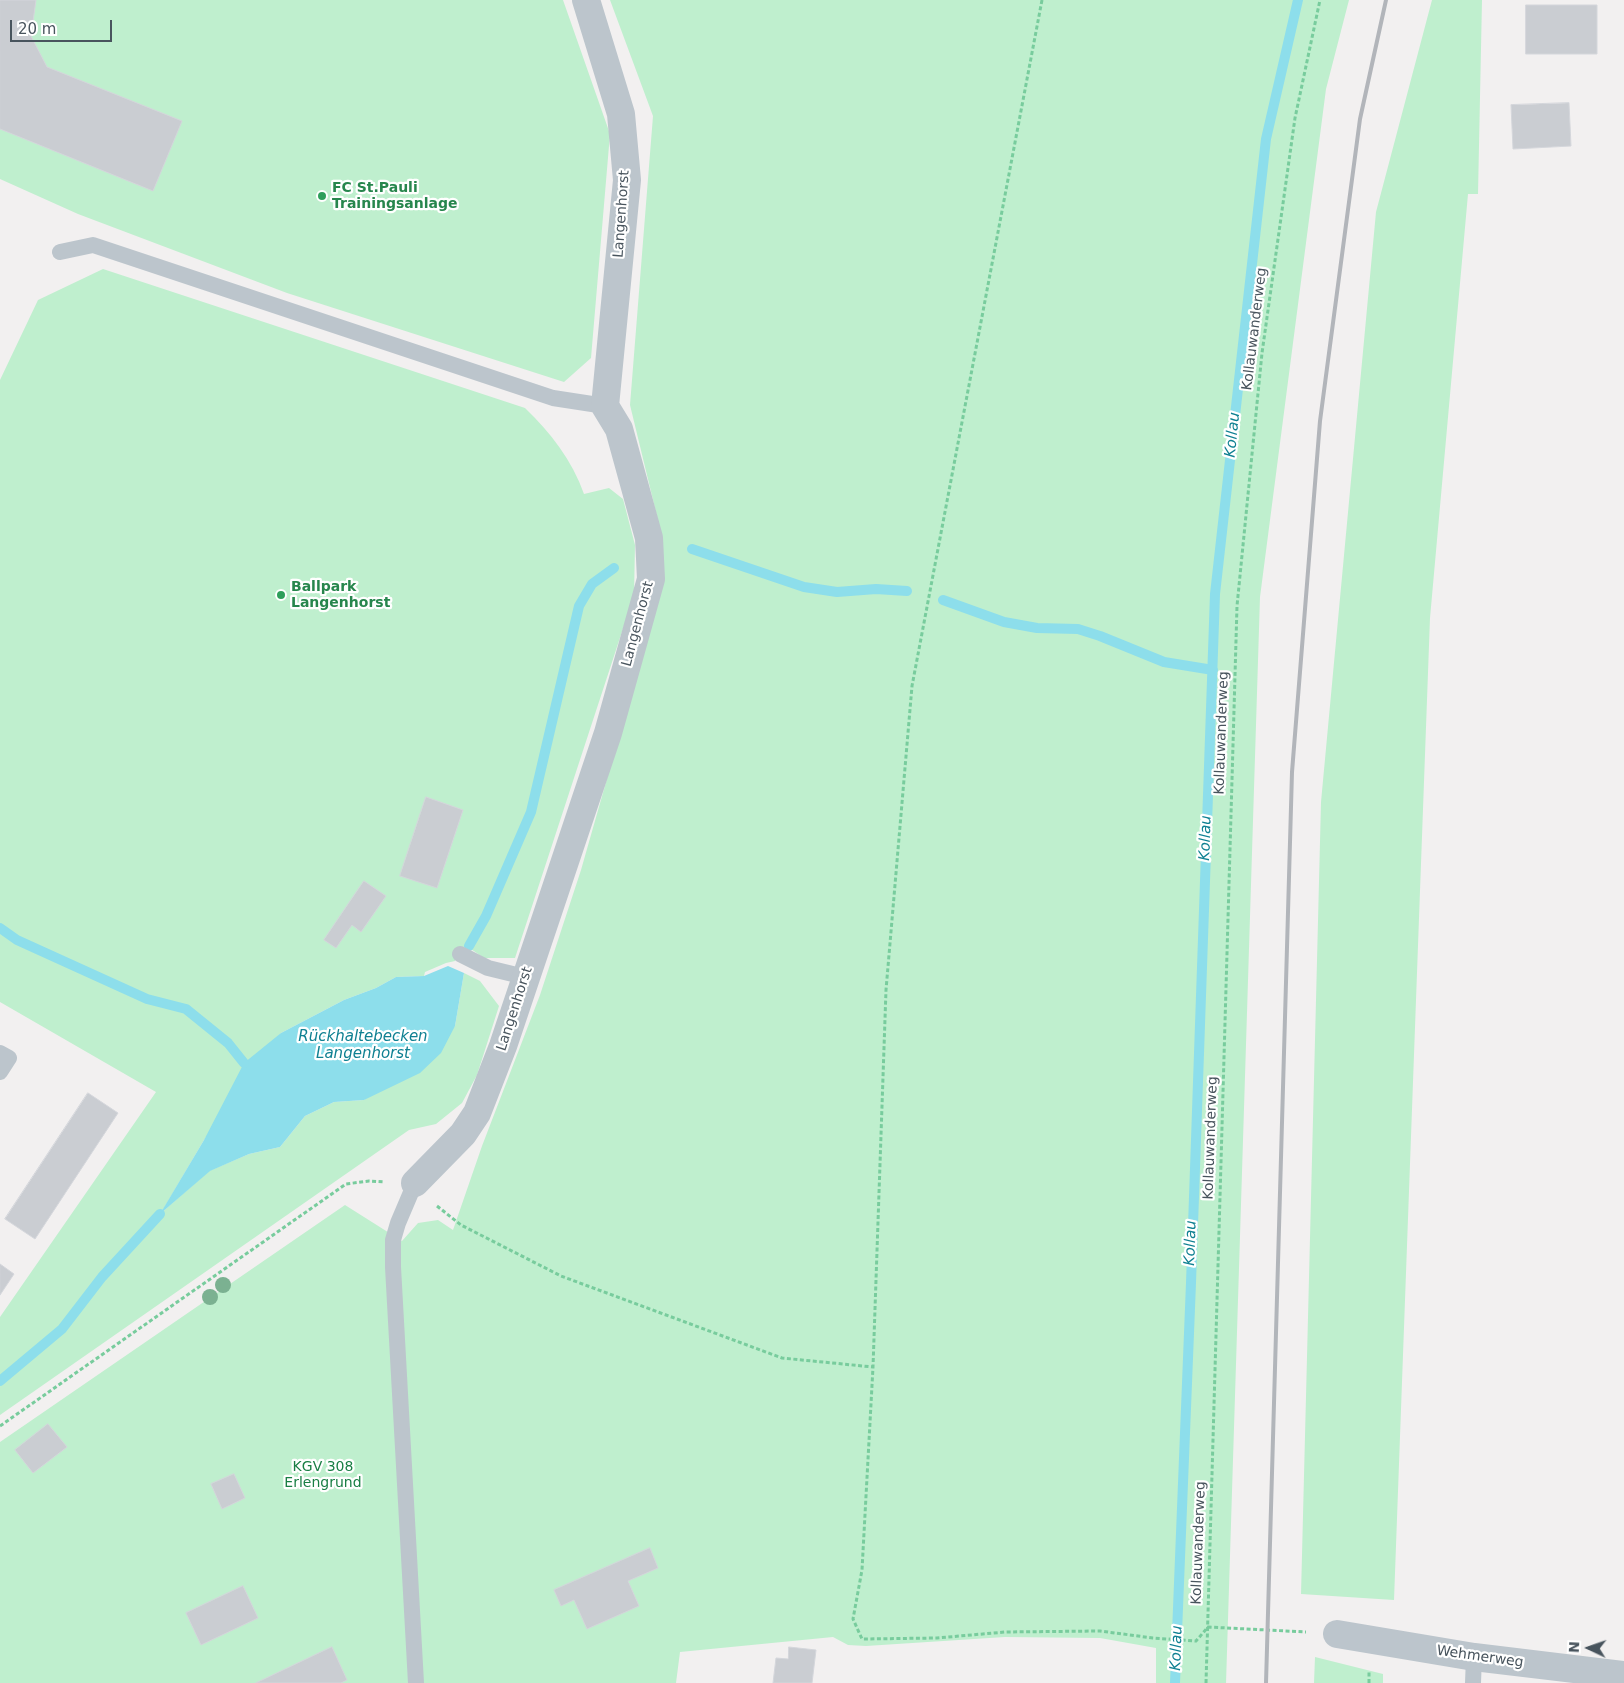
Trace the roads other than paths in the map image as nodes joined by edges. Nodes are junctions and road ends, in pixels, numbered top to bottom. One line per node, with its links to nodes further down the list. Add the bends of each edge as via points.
1 (586, 0): 3 (street, Langenhorst, via 621,114 627,180)
2 (60, 252): 3 (lane, via 93,245 553,398)
3 (605, 406): 5 (street, Langenhorst, via 619,429 649,538 651,579 608,733)
4 (460, 954): 5 (lane, via 488,968)
5 (525, 977): 8 (street, Langenhorst, via 477,1113 463,1134)
6 (0, 1053): 7 (lane, via 9,1058)
7 (0, 1072)
8 (415, 1183): 12 (lane, via 393,1240 393,1267)
9 (1337, 1634): 10 (street, Wehmerweg)
10 (1473, 1670): 11 (street, Wehmerweg)
11 (1624, 1675)
12 (416, 1683)

